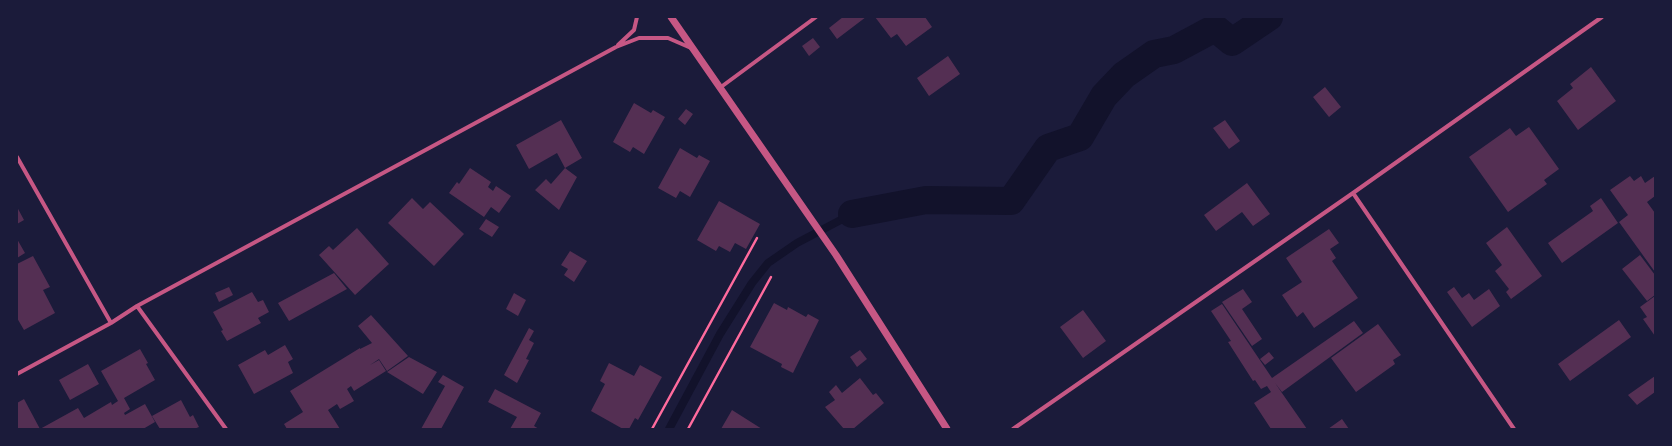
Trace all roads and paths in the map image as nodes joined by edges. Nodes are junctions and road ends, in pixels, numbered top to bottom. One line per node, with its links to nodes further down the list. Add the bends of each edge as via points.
1 (637, 17): 5 (street, via 634,30)
2 (671, 17): 6 (street)
3 (816, 17): 7 (street)
4 (1602, 17): 9 (street)
5 (616, 47): 6 (street, via 639,38 668,38); 12 (street)
6 (695, 50): 7 (street)
7 (721, 87): 18 (street, via 836,255)
8 (17, 157): 13 (street)
9 (1353, 193): 19 (street); 20 (street)
10 (757, 238): 16 (path)
11 (771, 276): 17 (path)
12 (137, 306): 13 (street); 15 (street)
13 (111, 323): 14 (street)
14 (17, 374)
15 (226, 429)
16 (652, 429)
17 (688, 429)
18 (947, 429)
19 (1013, 429)
20 (1514, 429)

